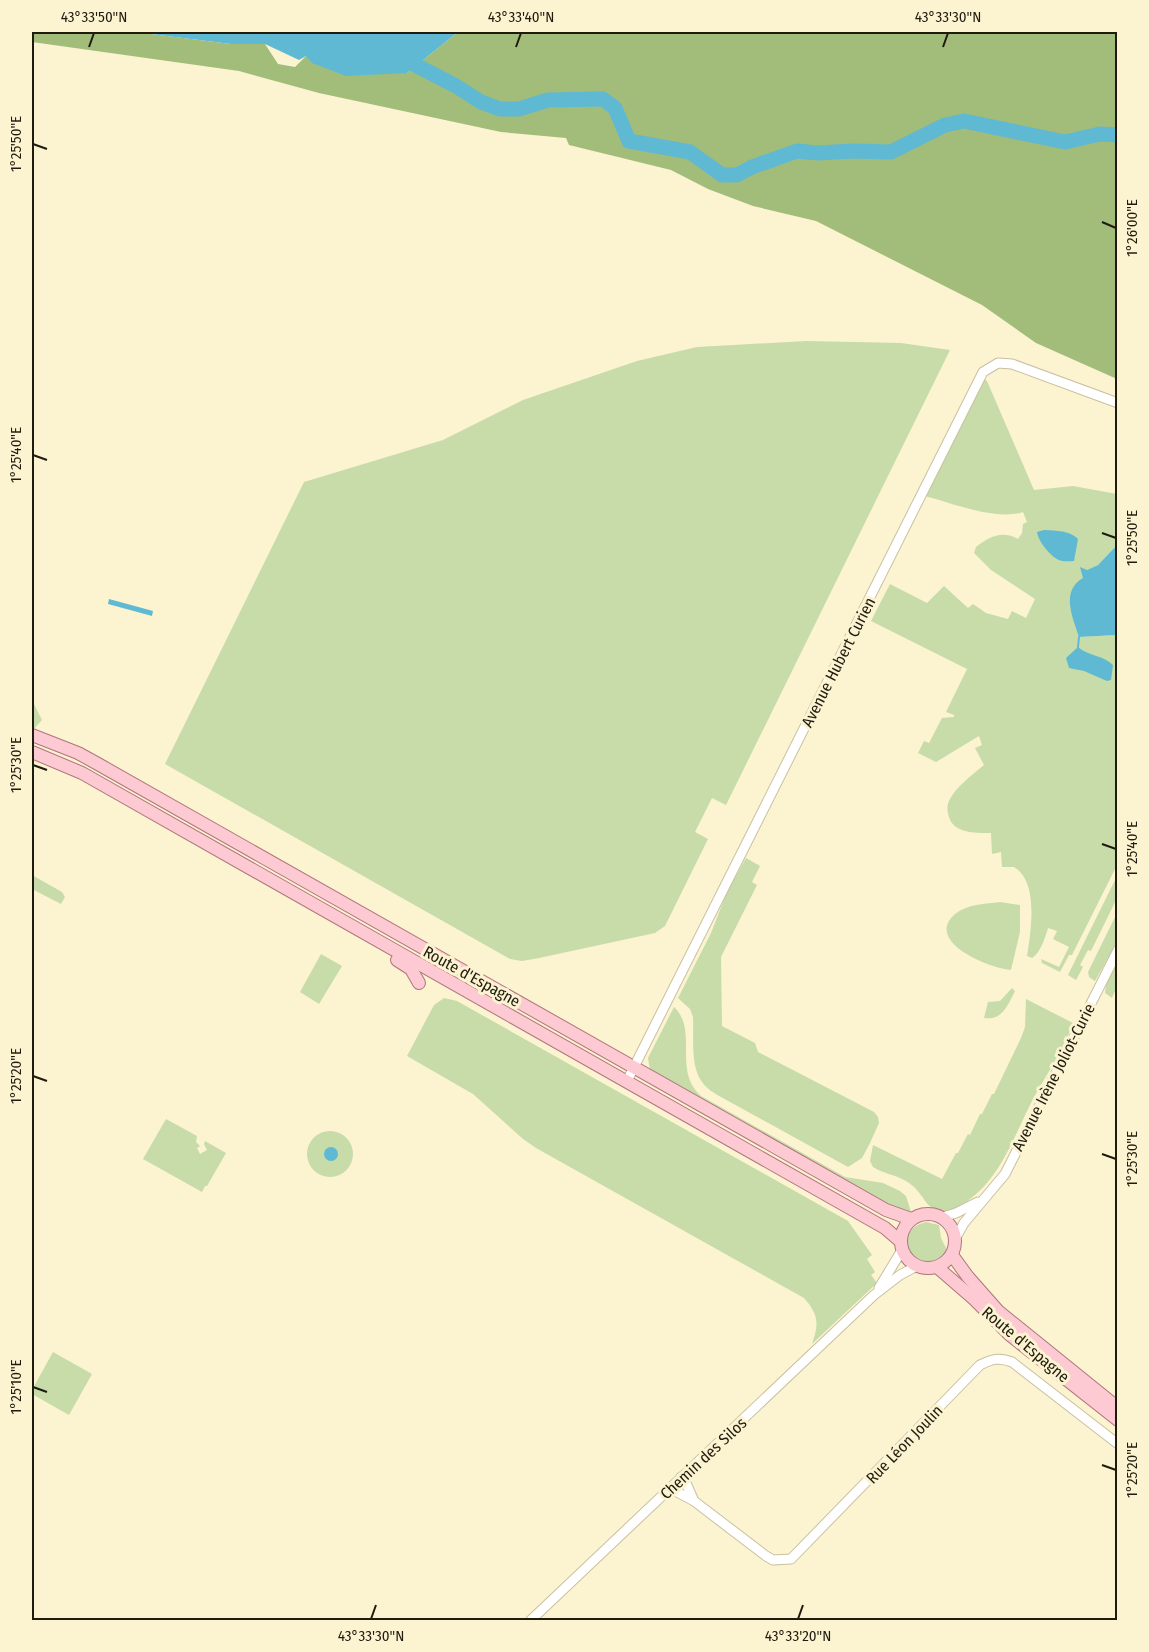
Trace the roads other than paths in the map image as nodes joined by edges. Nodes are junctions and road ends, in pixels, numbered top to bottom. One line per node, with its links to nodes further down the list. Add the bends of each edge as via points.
1 (1118, 403): 7 (street, Avenue Hubert Curien, via 1012,364 998,363 983,372)
2 (32, 735): 7 (main road, Route d'Espagne, via 98,764)
3 (32, 752): 4 (main road, Route d'Espagne, via 82,773)
4 (347, 924): 6 (main road, via 411,969); 8 (main road, Route d'Espagne)
5 (1118, 950): 9 (street, Avenue Irène Joliot-Curie, via 1005,1174)
6 (419, 983)
7 (634, 1067): 8 (street, Avenue Hubert Curien); 11 (main road, Route d'Espagne, via 886,1210)
8 (627, 1081): 13 (main road, Route d'Espagne, via 885,1228)
9 (983, 1200): 10 (street, Avenue Irène Joliot-Curie); 12 (street, Avenue Irène Joliot-Curie)
10 (943, 1217): 11 (main road, via 931,1213); 12 (main road)
11 (911, 1219): 13 (main road, via 902,1233)
12 (955, 1239): 14 (main road)
13 (901, 1245): 15 (main road, via 908,1260); 17 (street, Chemin des Silos)
14 (952, 1255): 16 (main road); 18 (main road, Route d'Espagne, via 999,1311)
15 (917, 1266): 16 (main road); 17 (street, Chemin des Silos)
16 (937, 1267): 19 (main road, Route d'Espagne, via 1010,1335)
17 (874, 1295): 21 (street, Chemin des Silos)
18 (1118, 1408)
19 (1118, 1420)
20 (1118, 1444): 23 (street, Rue Léon Joulin, via 1012,1362 995,1358 980,1365 791,1559 773,1560 766,1556)
21 (681, 1477): 22 (street, Chemin des Silos); 23 (street, Rue Léon Joulin)
22 (671, 1487): 23 (street, Rue Léon Joulin); 24 (street, Chemin des Silos)
23 (694, 1501)
24 (531, 1620)

